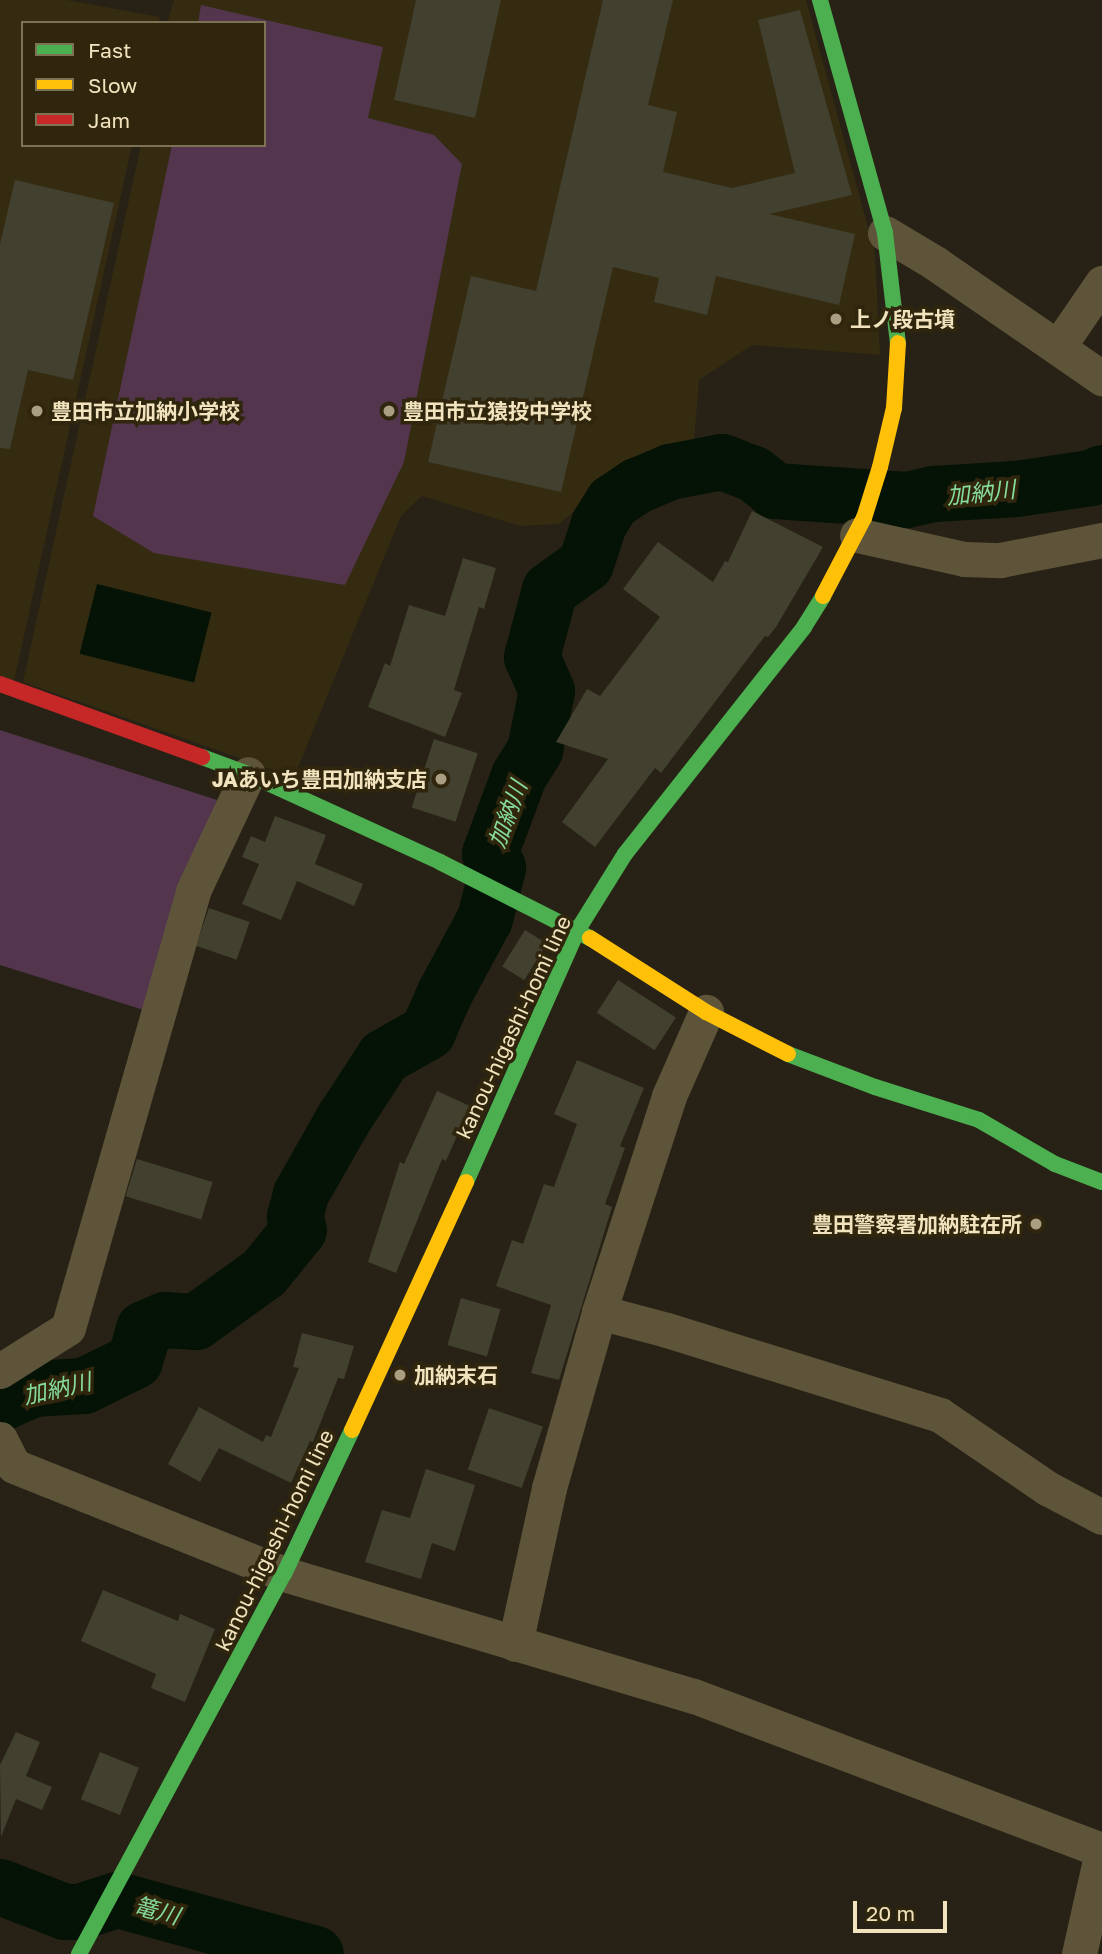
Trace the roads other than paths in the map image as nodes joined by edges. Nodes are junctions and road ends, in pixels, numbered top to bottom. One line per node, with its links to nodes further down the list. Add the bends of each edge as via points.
1 (820, 0): 2 (main road, kanou-higashi-homi line)
2 (884, 233): 4 (street, via 935,262); 6 (main road, kanou-higashi-homi line, via 899,353 894,408)
3 (1102, 283): 4 (street)
4 (1058, 347): 5 (street)
5 (1102, 378)
6 (860, 527): 7 (street, via 964,559 1000,560); 10 (main road, kanou-higashi-homi line, via 804,627 625,854)
7 (1102, 540)
8 (0, 684): 9 (main road)
9 (248, 774): 10 (main road); 14 (street, via 192,891 68,1328)
10 (577, 932): 11 (main road, via 610,948); 17 (main road, kanou-higashi-homi line, via 436,1252)
11 (706, 1012): 12 (main road, via 780,1051 979,1120 1055,1164); 13 (street, via 673,1086)
12 (1102, 1182)
13 (599, 1312): 16 (street, via 940,1415 1047,1488); 18 (street, via 549,1488)
14 (0, 1371)
15 (7, 1452): 17 (street)
16 (1102, 1517)
17 (284, 1574): 18 (street); 20 (main road, kanou-higashi-homi line)
18 (515, 1644): 19 (street, via 694,1696)
19 (1102, 1850): 21 (street)
20 (79, 1954)
21 (1079, 1954)

